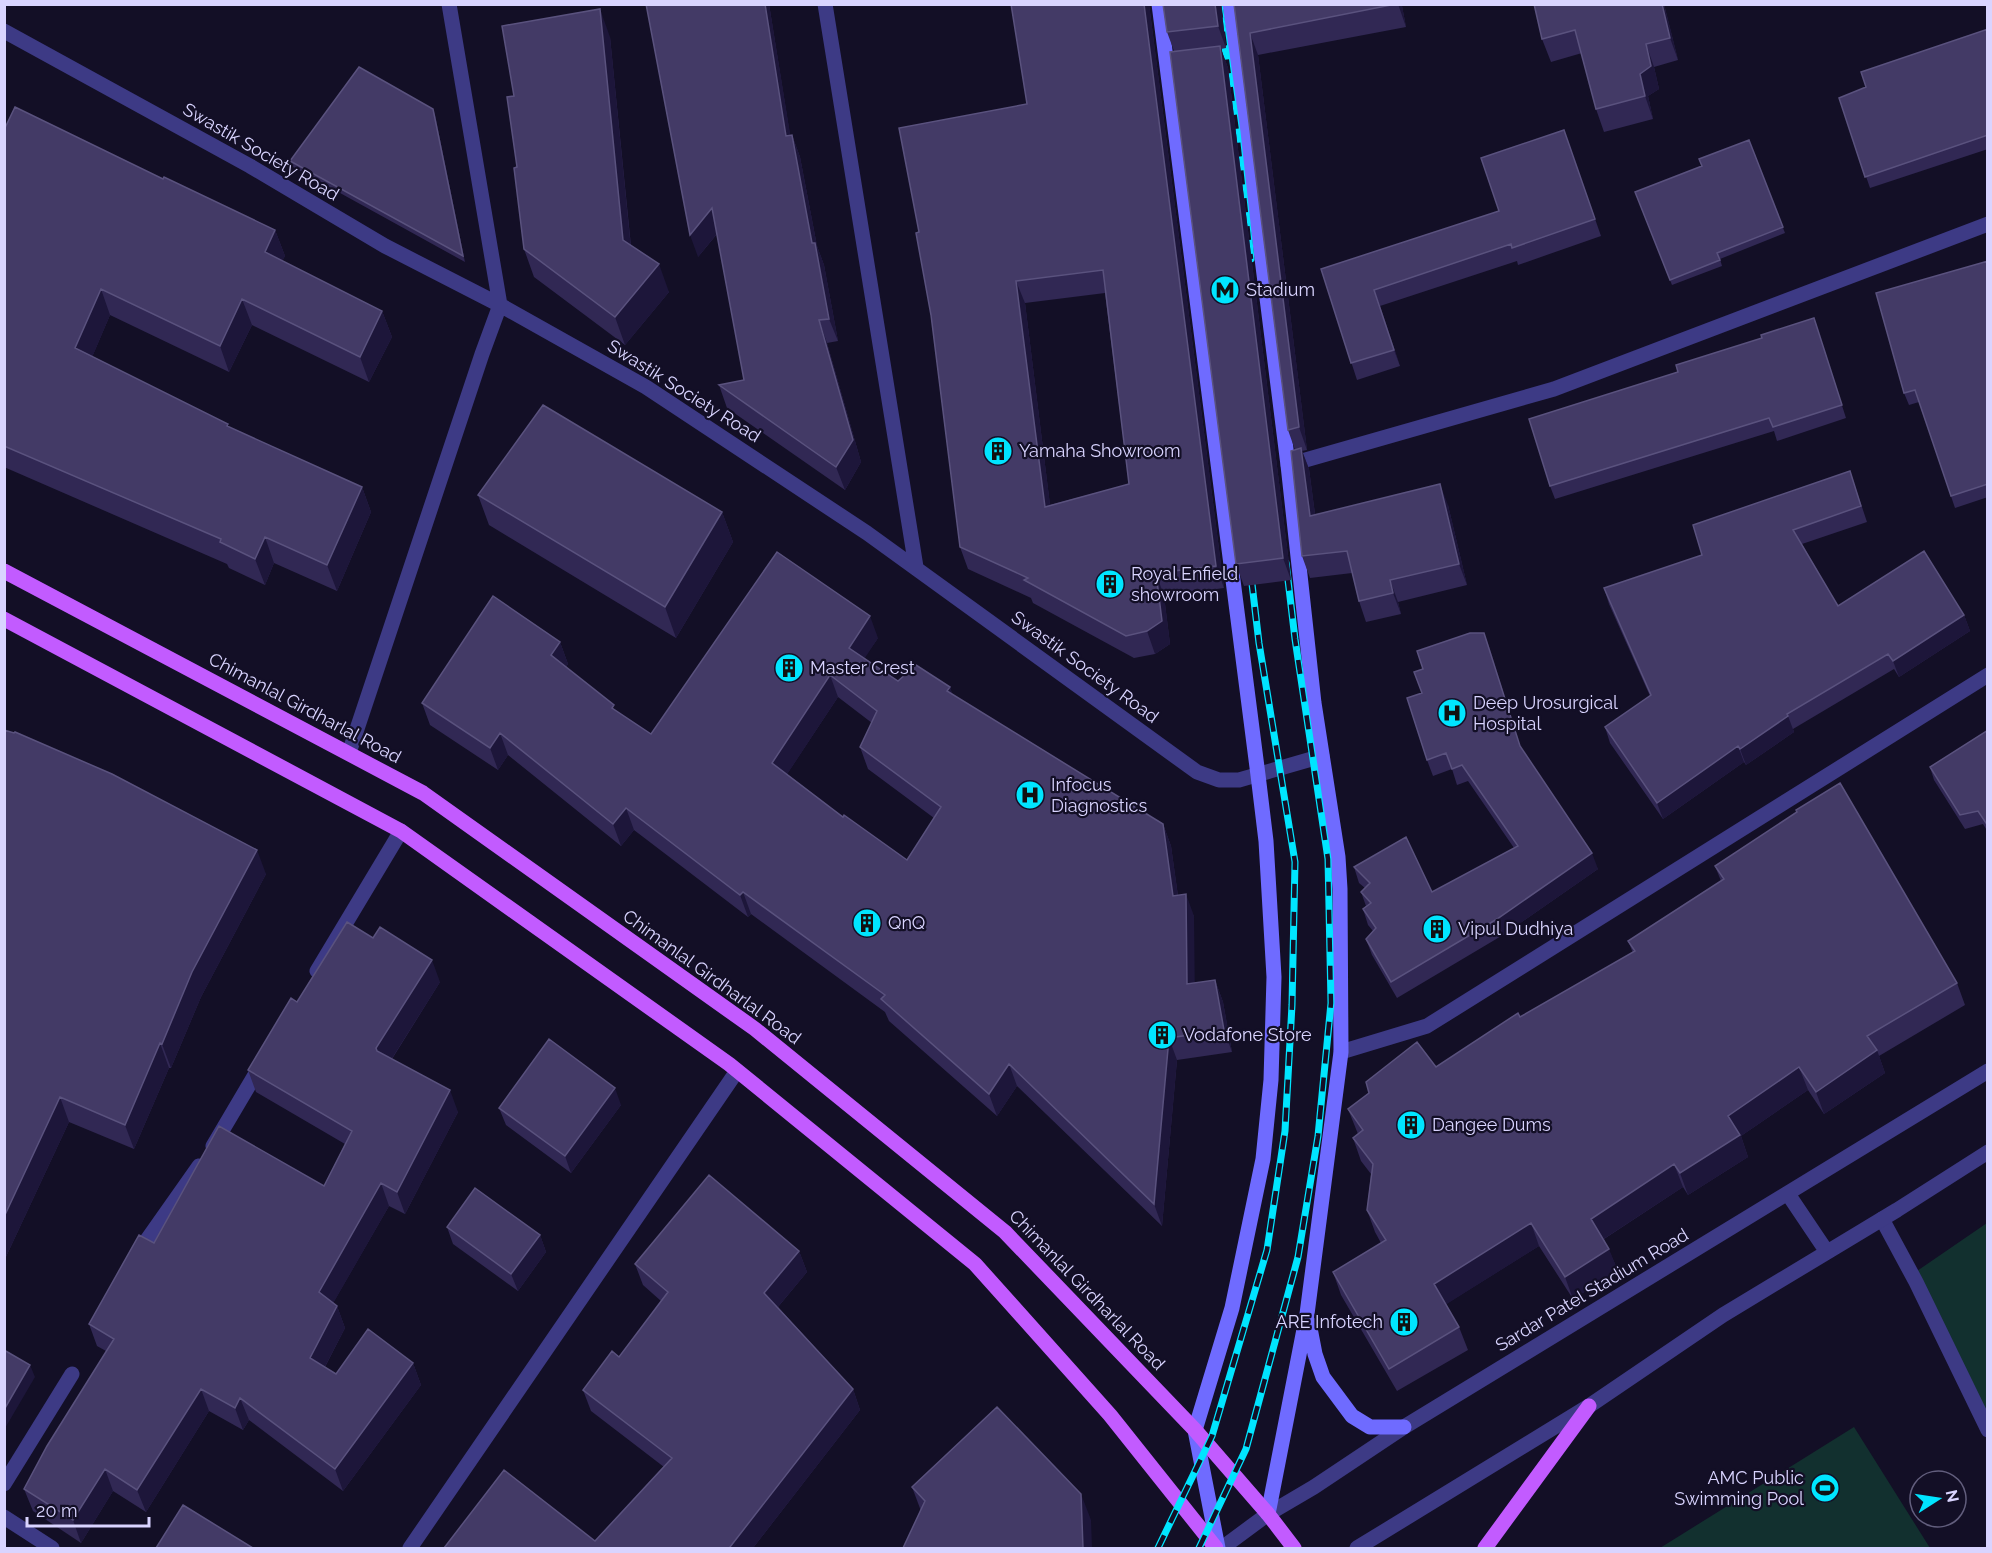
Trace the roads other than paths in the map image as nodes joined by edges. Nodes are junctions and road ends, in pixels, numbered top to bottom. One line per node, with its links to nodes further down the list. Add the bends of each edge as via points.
1 (449, 4): 7 (street)
2 (825, 4): 9 (street)
3 (1159, 4): 15 (main road, via 1172,65)
4 (1230, 4): 8 (main road, via 1231,58)
5 (4, 31): 7 (street, Swastik Society Road, via 250,166 385,246)
6 (1988, 224): 8 (street, via 1554,389)
7 (500, 305): 9 (street, Swastik Society Road, via 646,387); 13 (street)
8 (1288, 465): 14 (main road)
9 (916, 567): 15 (street, Swastik Society Road, via 1197,772 1219,780)
10 (4, 571): 13 (main road, Chimanlal Girdharlal Road)
11 (4, 618): 16 (main road)
12 (1988, 675): 19 (street, via 1427,1026)
13 (348, 753): 31 (main road, Chimanlal Girdharlal Road, via 423,794 755,1029 1005,1232)
14 (1322, 756): 15 (street, Swastik Society Road); 19 (main road, via 1338,857)
15 (1258, 775): 31 (main road, via 1274,977 1270,1092 1263,1159 1233,1308)
16 (400, 831): 17 (street); 20 (main road)
17 (309, 984)
18 (273, 1045): 26 (street, via 212,1147)
19 (1341, 1052): 27 (main road)
20 (737, 1071): 37 (street); 38 (main road, via 975,1264 1110,1415)
21 (1988, 1071): 23 (street, Sardar Patel Stadium Road)
22 (1988, 1152): 24 (street)
23 (1788, 1194): 25 (street); 30 (street, Sardar Patel Stadium Road)
24 (1882, 1219): 25 (street); 32 (street)
25 (1827, 1252): 29 (street, via 1723,1315)
26 (137, 1254)
27 (1307, 1314): 30 (main road, via 1323,1377 1352,1416 1370,1427); 34 (main road)
28 (72, 1374): 33 (street)
29 (1589, 1406): 40 (street); 41 (main road)
30 (1404, 1427): 34 (street, Sardar Patel Stadium Road)
31 (1195, 1430): 34 (main road, Chimanlal Girdharlal Road); 38 (main road)
32 (1988, 1430)
33 (4, 1484)
34 (1268, 1514): 38 (street, Sardar Patel Stadium Road); 39 (main road, Chimanlal Girdharlal Road)
35 (4, 1517): 36 (street)
36 (52, 1548)
37 (410, 1548)
38 (1219, 1548)
39 (1294, 1548)
40 (1357, 1548)
41 (1485, 1548)

